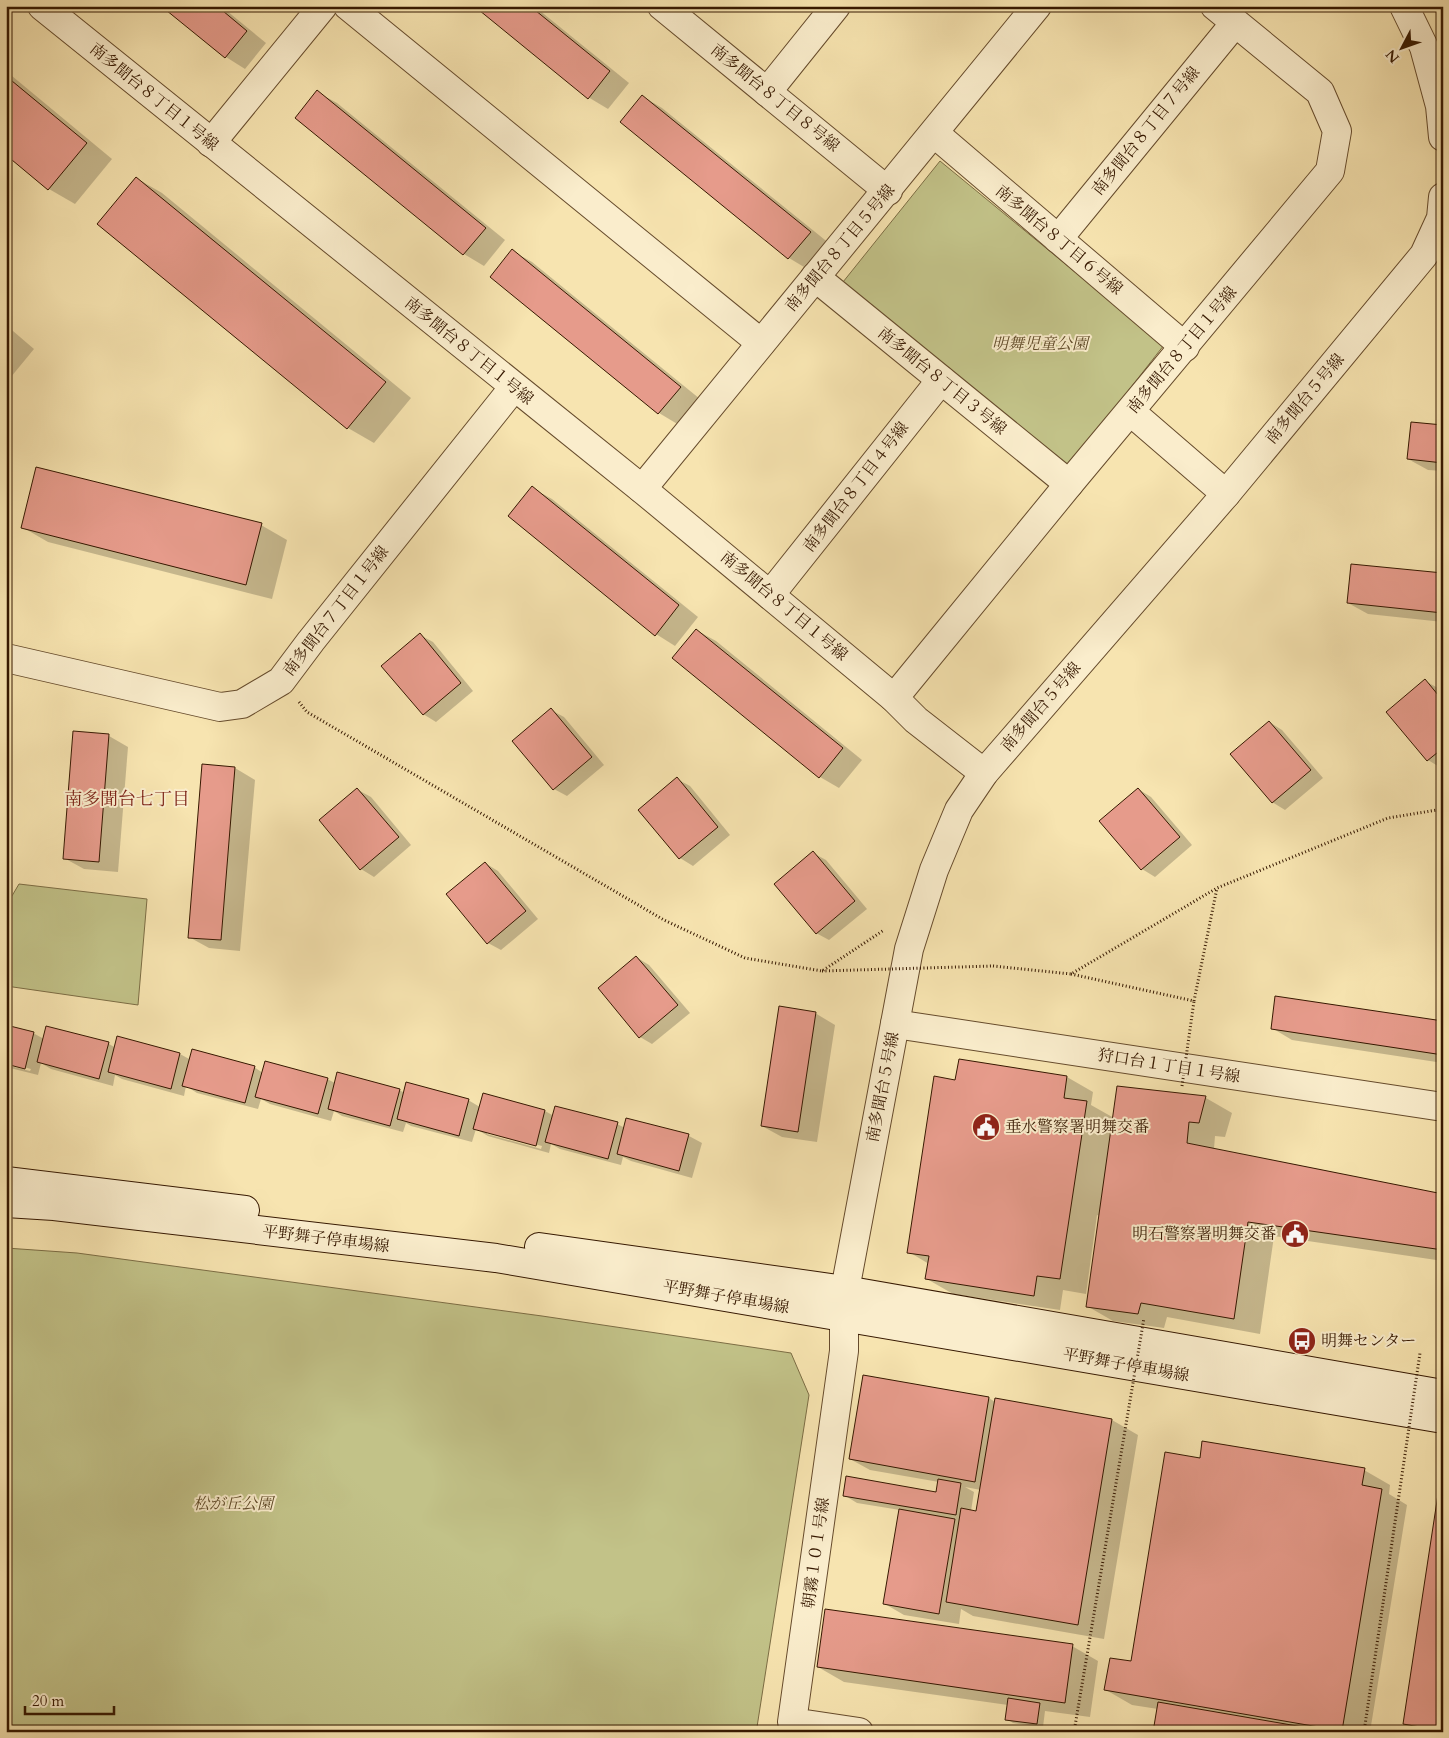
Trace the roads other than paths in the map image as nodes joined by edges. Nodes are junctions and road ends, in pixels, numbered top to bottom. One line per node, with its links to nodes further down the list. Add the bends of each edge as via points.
1 (42, 6): 12 (street, 南多聞台８丁目１号線)
2 (323, 6): 12 (street)
3 (348, 6): 17 (street)
4 (662, 6): 9 (street, 南多聞台８丁目８号線)
5 (836, 6): 9 (street)
6 (1037, 6): 10 (street, 南多聞台８丁目５号線)
7 (1404, 6): 11 (street, via 1424,47 1440,106)
8 (1225, 14): 15 (street, 南多聞台８丁目７号線); 18 (street, 南多聞台８丁目１号線, via 1320,92 1337,131 1330,171)
9 (767, 92): 13 (street, 南多聞台８丁目８号線)
10 (934, 133): 13 (street, 南多聞台８丁目５号線); 15 (street, 南多聞台８丁目６号線)
11 (1443, 137)
12 (211, 143): 20 (street, 南多聞台８丁目１号線)
13 (888, 190): 16 (street, 南多聞台８丁目５号線)
14 (1443, 197): 24 (street, 南多聞台５号線, via 1440,218 1424,255)
15 (1058, 239): 18 (street, 南多聞台８丁目６号線)
16 (815, 277): 17 (street, 南多聞台８丁目５号線); 19 (street, 南多聞台８丁目３号線)
17 (761, 343): 23 (street, 南多聞台８丁目５号線)
18 (1184, 347): 21 (street, 南多聞台８丁目１号線)
19 (941, 380): 22 (street, 南多聞台８丁目３号線); 25 (street, 南多聞台８丁目４号線)
20 (514, 387): 23 (street, 南多聞台８丁目１号線); 26 (street, 南多聞台７丁目１号線, via 281,681 242,704 220,707)
21 (1131, 412): 22 (street, 南多聞台８丁目１号線); 24 (street)
22 (1069, 484): 27 (street, 南多聞台８丁目１号線)
23 (642, 489): 25 (street, 南多聞台８丁目１号線)
24 (1226, 494): 28 (street, 南多聞台５号線)
25 (770, 595): 27 (street, 南多聞台８丁目１号線)
26 (6, 658)
27 (894, 698): 28 (street, 南多聞台８丁目１号線, via 916,720)
28 (984, 773): 29 (street, 南多聞台５号線, via 959,810 934,870 909,949)
29 (895, 1024): 30 (street, 狩口台１丁目１号線); 33 (street, 南多聞台５号線)
30 (1443, 1108)
31 (6, 1181): 33 (street, 平野舞子停車場線, via 507,1242)
32 (6, 1203): 34 (street, 平野舞子停車場線, via 496,1258)
33 (846, 1290): 34 (street, 南多聞台５号線); 35 (street, 平野舞子停車場線)
34 (844, 1317): 36 (street, 平野舞子停車場線); 37 (street, 朝霧１０１号線, via 844,1351 792,1722)
35 (1443, 1394)
36 (1443, 1419)
37 (859, 1732)

